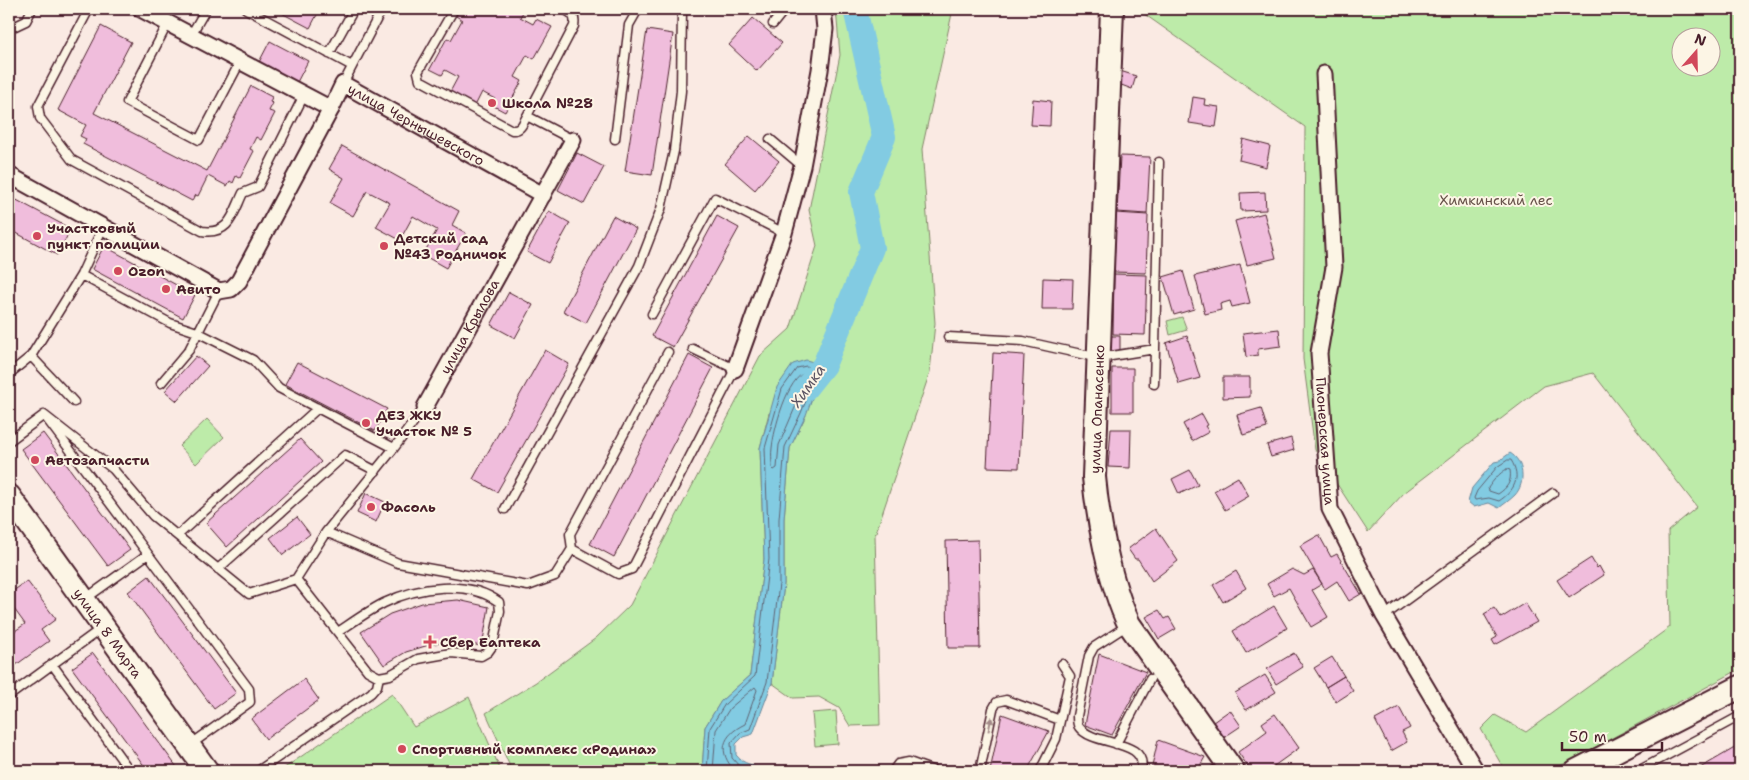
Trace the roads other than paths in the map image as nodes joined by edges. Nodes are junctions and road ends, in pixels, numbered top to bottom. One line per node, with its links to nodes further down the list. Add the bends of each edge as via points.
1 (32, 9): 18 (lane, via 26,21)
2 (89, 9): 25 (lane, via 38,106 40,118 72,160 202,231 220,230 227,225 244,193 258,187)
3 (141, 9): 16 (street, улица Чернышевского)
4 (206, 9): 19 (lane)
5 (246, 9): 15 (lane)
6 (354, 9): 20 (lane)
7 (382, 9): 22 (lane)
8 (454, 9): 27 (lane, via 418,72 420,80 512,130 520,128)
9 (564, 9): 27 (lane, via 576,19 574,26)
10 (640, 9): 28 (lane, via 629,25)
11 (682, 9): 60 (lane, via 680,100 674,151 661,209 639,266)
12 (785, 9): 17 (lane)
13 (823, 9): 32 (street, via 825,29 820,70)
14 (1112, 9): 46 (street, улица Опанасенко)
15 (256, 11): 20 (lane)
16 (168, 23): 19 (street, улица Чернышевского); 21 (lane, via 127,102 175,128 199,140)
17 (773, 24)
18 (9, 29)
19 (191, 35): 21 (street, улица Чернышевского)
20 (329, 54): 22 (lane)
21 (240, 62): 25 (street, улица Чернышевского)
22 (352, 66): 24 (lane)
23 (1324, 74): 68 (street, Пионерская улица, via 1334,267 1319,353 1330,508)
24 (343, 84): 26 (street, улица Чернышевского); 34 (street, улица Чернышевского)
25 (304, 95): 26 (street, улица Чернышевского)
26 (330, 109): 38 (street, via 239,281 231,289)
27 (527, 116): 30 (lane)
28 (615, 138)
29 (770, 139): 32 (lane)
30 (573, 140): 34 (street, улица Крылова)
31 (1159, 162): 43 (lane)
32 (802, 166): 36 (street)
33 (9, 175): 35 (street)
34 (543, 195): 52 (street, улица Крылова)
35 (102, 227): 37 (lane); 38 (street)
36 (784, 233): 39 (lane, via 715,198); 47 (street)
37 (81, 275): 40 (lane, via 170,323); 45 (lane)
38 (219, 291): 40 (lane)
39 (652, 314)
40 (197, 332): 49 (lane, via 189,350); 53 (lane, via 252,360 279,388)
41 (948, 337): 46 (lane, via 1023,341)
42 (693, 349): 47 (lane)
43 (1155, 349): 46 (lane); 50 (lane)
44 (668, 352): 63 (lane, via 570,534)
45 (31, 356): 48 (lane); 51 (lane)
46 (1099, 358): 69 (street, улица Опанасенко, via 1096,498 1121,608)
47 (735, 369): 63 (lane, via 632,569 618,574)
48 (9, 374)
49 (161, 383)
50 (1154, 384)
51 (74, 402)
52 (424, 407): 56 (lane)
53 (318, 408): 56 (lane); 62 (lane)
54 (44, 415): 55 (lane); 62 (lane, via 113,469 153,516); 64 (lane)
55 (9, 442)
56 (394, 448): 57 (lane)
57 (376, 471): 61 (lane); 65 (lane, via 345,455)
58 (1553, 493): 68 (lane)
59 (9, 496): 67 (street, улица 8 Марта)
60 (505, 509)
61 (326, 532): 63 (lane, via 398,563 528,586 555,576); 66 (lane)
62 (178, 535): 65 (lane)
63 (572, 549)
64 (148, 554): 67 (lane); 81 (lane, via 250,689 250,702)
65 (218, 568): 66 (lane, via 249,594)
66 (296, 579): 71 (lane)
67 (84, 600): 70 (street, улица 8 Марта)
68 (1384, 616): 91 (street, Пионерская улица)
69 (1129, 624): 80 (lane, via 1094,647 1089,656 1077,716 1078,725 1084,733); 90 (street, улица Опанасенко)
70 (103, 627): 72 (lane); 81 (street, улица 8 Марта)
71 (338, 632): 74 (lane, via 368,671); 74 (lane, via 384,603 418,590 460,588 491,596 499,602 493,645 488,652 480,656 450,653 418,659 390,675)
72 (52, 664): 77 (lane); 82 (lane)
73 (1062, 664): 79 (lane, via 1070,676)
74 (379, 677): 84 (lane, via 371,693)
75 (1150, 679): 80 (lane)
76 (1740, 687): 92 (street)
77 (9, 696)
78 (1740, 716): 93 (lane)
79 (1060, 720): 87 (lane, one-way to 79, via 997,702 1006,700); 88 (lane, via 1056,739)
80 (1116, 744): 89 (lane, via 1140,755)
81 (189, 746): 83 (street, улица 8 Марта)
82 (130, 771)
83 (207, 771)
84 (258, 771)
85 (893, 771): 86 (lane, via 898,764 909,762)
86 (934, 771)
87 (980, 771)
88 (1040, 771)
89 (1141, 771)
90 (1221, 771)
91 (1476, 771)
92 (1576, 771)
93 (1638, 771)

